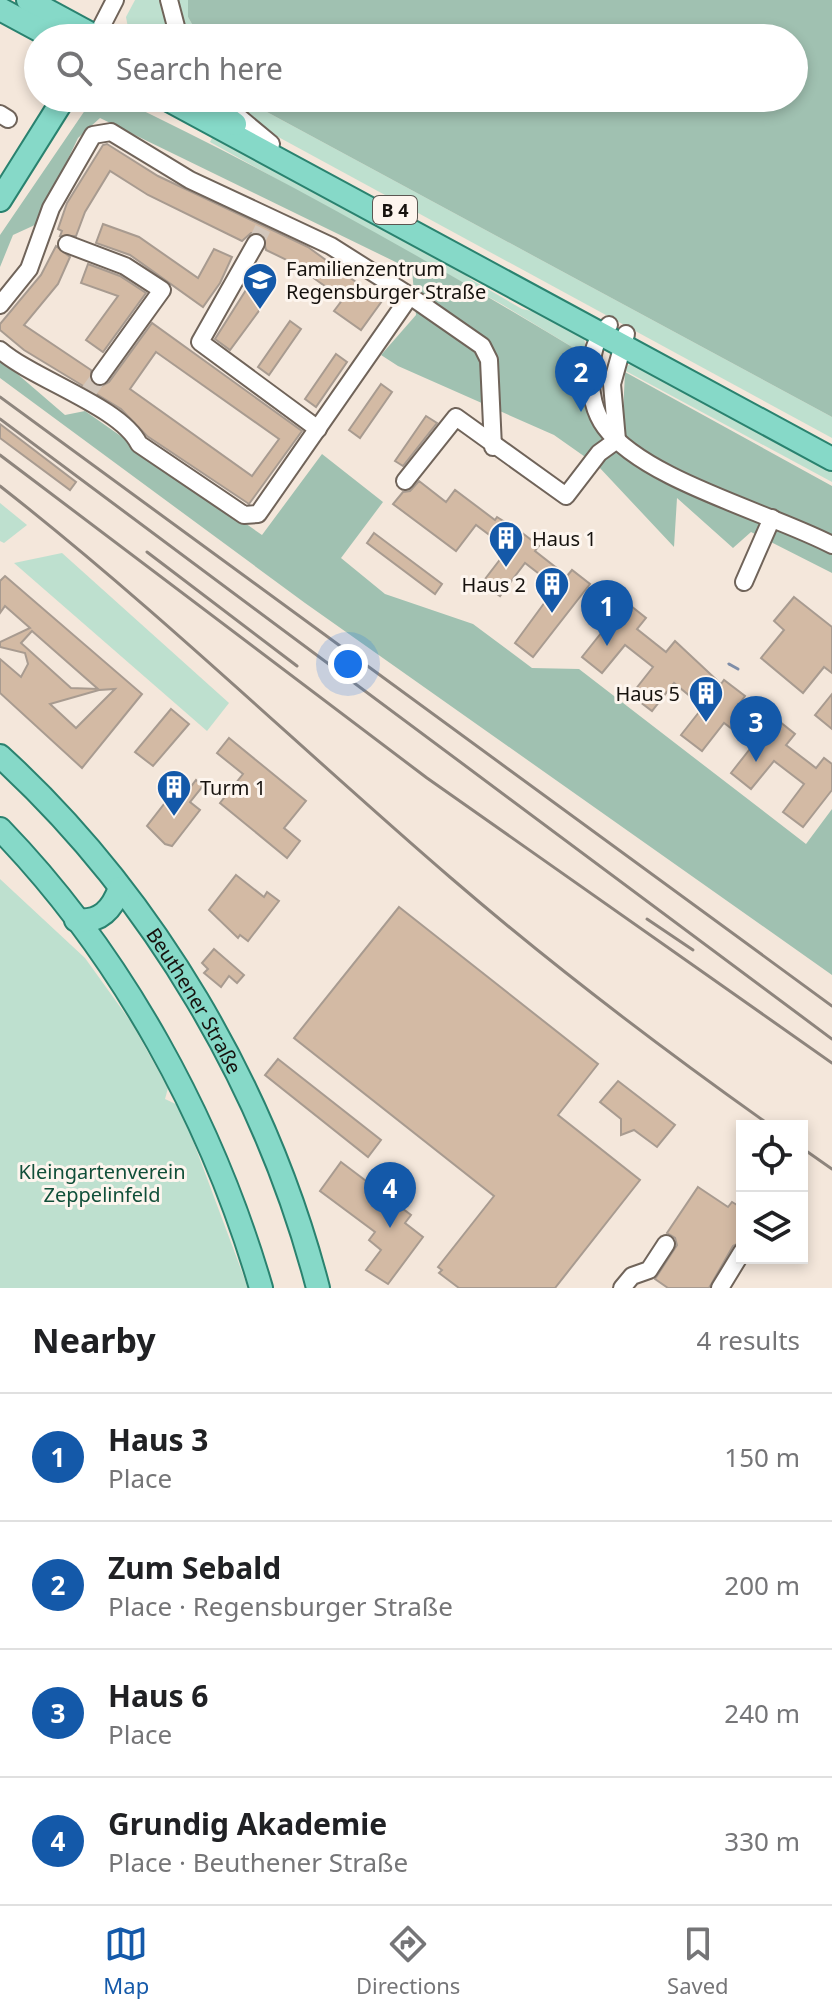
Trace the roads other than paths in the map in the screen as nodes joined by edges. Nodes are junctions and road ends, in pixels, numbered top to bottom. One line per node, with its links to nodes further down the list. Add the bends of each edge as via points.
1 (28, 0): 6 (main road)
2 (115, 0): 7 (street)
3 (169, 0): 8 (street)
4 (0, 9): 5 (main road)
5 (28, 24)
6 (71, 24)
7 (103, 24)
8 (175, 24)
9 (55, 112): 14 (main road)
10 (192, 112): 19 (main road, B 4)
11 (219, 112): 13 (main road, B 4)
12 (233, 112): 13 (street)
13 (271, 144): 19 (main road, B 4)
14 (0, 200)
15 (262, 229): 16 (street, via 111,132 93,135 51,208); 17 (street, via 331,246); 22 (street, via 200,342)
16 (55, 241): 18 (street); 21 (street, via 125,266 162,290)
17 (410, 296): 22 (street); 25 (street, via 482,346 489,360)
18 (0, 305)
19 (615, 334): 23 (street, via 611,398); 23 (street, via 593,353 591,391 604,426); 24 (main road, B 4); 26 (main road, B 4)
20 (0, 350): 22 (street, via 19,366 87,395 134,433 139,444 244,515 258,514)
21 (100, 376)
22 (318, 429)
23 (617, 440): 25 (street, via 599,453 566,496); 28 (street, via 649,463)
24 (832, 444)
25 (493, 447): 27 (street, via 456,417)
26 (832, 459)
27 (405, 481)
28 (772, 518): 29 (street); 30 (street)
29 (832, 545)
30 (744, 582)
31 (0, 756): 33 (main road, Beuthener Straße)
32 (0, 829): 34 (main road)
33 (120, 888): 34 (main road, via 106,913); 39 (main road, Beuthener Straße, via 192,993 243,1086 291,1200)
34 (76, 920): 38 (main road, via 136,1008 195,1114 232,1200)
35 (666, 1244): 37 (street, via 649,1270)
36 (736, 1262): 41 (street)
37 (627, 1282): 40 (street)
38 (261, 1288)
39 (318, 1288)
40 (648, 1288)
41 (720, 1288)

